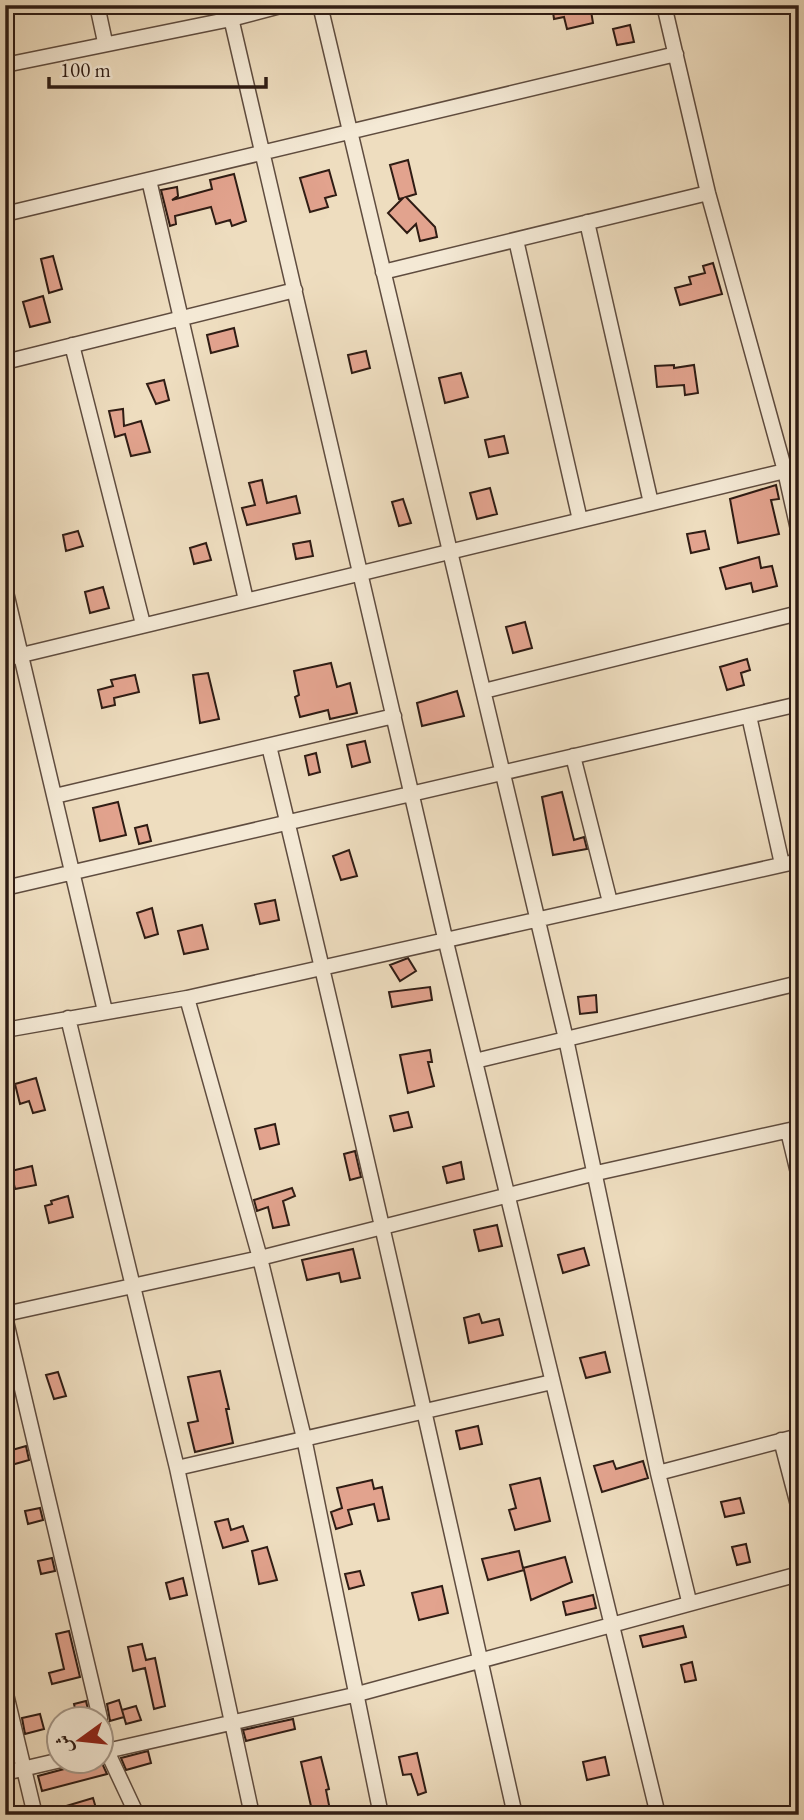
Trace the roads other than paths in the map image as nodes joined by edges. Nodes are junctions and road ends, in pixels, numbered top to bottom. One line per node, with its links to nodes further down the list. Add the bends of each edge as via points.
1 (97, 5): 6 (street)
2 (284, 5): 5 (street)
3 (320, 5): 10 (street)
4 (664, 5): 8 (street)
5 (229, 12): 6 (street); 11 (street)
6 (105, 42): 9 (street)
7 (5, 48): 9 (street)
8 (676, 54): 10 (street); 13 (street)
9 (7, 64)
10 (350, 130): 11 (street); 17 (street)
11 (261, 154): 12 (street); 18 (street)
12 (149, 180): 14 (street); 19 (street)
13 (708, 193): 15 (street); 22 (street)
14 (5, 214)
15 (587, 222): 16 (street); 23 (street)
16 (516, 240): 17 (street); 24 (street)
17 (383, 272): 26 (street)
18 (295, 290): 19 (street); 27 (street)
19 (178, 319): 20 (street); 29 (street)
20 (72, 345): 21 (street); 31 (street)
21 (5, 362)
22 (785, 471): 23 (street); 25 (street)
23 (650, 503): 24 (street)
24 (580, 520): 26 (street)
25 (799, 534)
26 (450, 552): 27 (street); 34 (street)
27 (361, 573): 29 (street); 36 (street)
28 (5, 587): 32 (street)
29 (246, 600): 31 (street)
30 (799, 613): 34 (street)
31 (143, 624): 32 (street)
32 (21, 655): 33 (street); 42 (street)
33 (5, 659)
34 (484, 691): 40 (street)
35 (799, 704): 37 (street)
36 (394, 716): 38 (street); 41 (street)
37 (749, 716): 39 (street); 45 (street)
38 (269, 746): 42 (street); 43 (street)
39 (573, 756): 40 (street); 48 (street)
40 (502, 773): 41 (street); 49 (street)
41 (413, 794): 43 (street); 50 (street)
42 (55, 796): 46 (street)
43 (288, 822): 46 (street); 51 (street)
44 (799, 861): 45 (street)
45 (782, 864): 48 (street)
46 (72, 873): 47 (street); 54 (street)
47 (5, 888)
48 (610, 902): 49 (street)
49 (537, 917): 50 (street); 57 (street)
50 (445, 938): 51 (street); 58 (street)
51 (323, 965): 53 (street); 63 (street)
52 (799, 983): 57 (street)
53 (187, 998): 54 (street); 64 (street)
54 (105, 1011): 55 (street)
55 (68, 1017): 56 (street); 65 (street)
56 (5, 1030)
57 (566, 1039): 58 (street); 60 (street)
58 (475, 1061): 62 (street)
59 (793, 1130): 60 (street); 61 (street)
60 (592, 1174): 62 (street); 73 (street)
61 (799, 1177)
62 (508, 1196): 63 (street); 67 (street)
63 (384, 1225): 64 (street); 68 (street)
64 (260, 1258): 65 (street); 70 (street)
65 (135, 1284): 66 (street); 72 (street)
66 (5, 1315): 81 (street)
67 (552, 1382): 68 (street); 77 (street)
68 (422, 1413): 70 (street); 78 (street)
69 (799, 1436): 71 (street)
70 (304, 1438): 72 (street); 80 (street)
71 (781, 1440): 73 (street); 74 (street)
72 (177, 1468): 82 (street)
73 (657, 1473): 76 (street)
74 (799, 1509)
75 (799, 1574): 76 (street)
76 (690, 1601): 77 (street)
77 (611, 1627): 78 (street); 93 (street)
78 (481, 1661): 80 (street); 92 (street)
79 (5, 1690): 85 (street)
80 (354, 1695): 82 (street); 91 (street)
81 (97, 1704)
82 (232, 1723): 83 (street); 90 (street)
83 (116, 1749)
84 (46, 1763): 85 (street)
85 (23, 1768): 86 (street); 88 (street)
86 (5, 1773)
87 (115, 1774): 89 (street)
88 (35, 1815)
89 (136, 1815)
90 (252, 1815)
91 (381, 1815)
92 (515, 1815)
93 (658, 1815)

